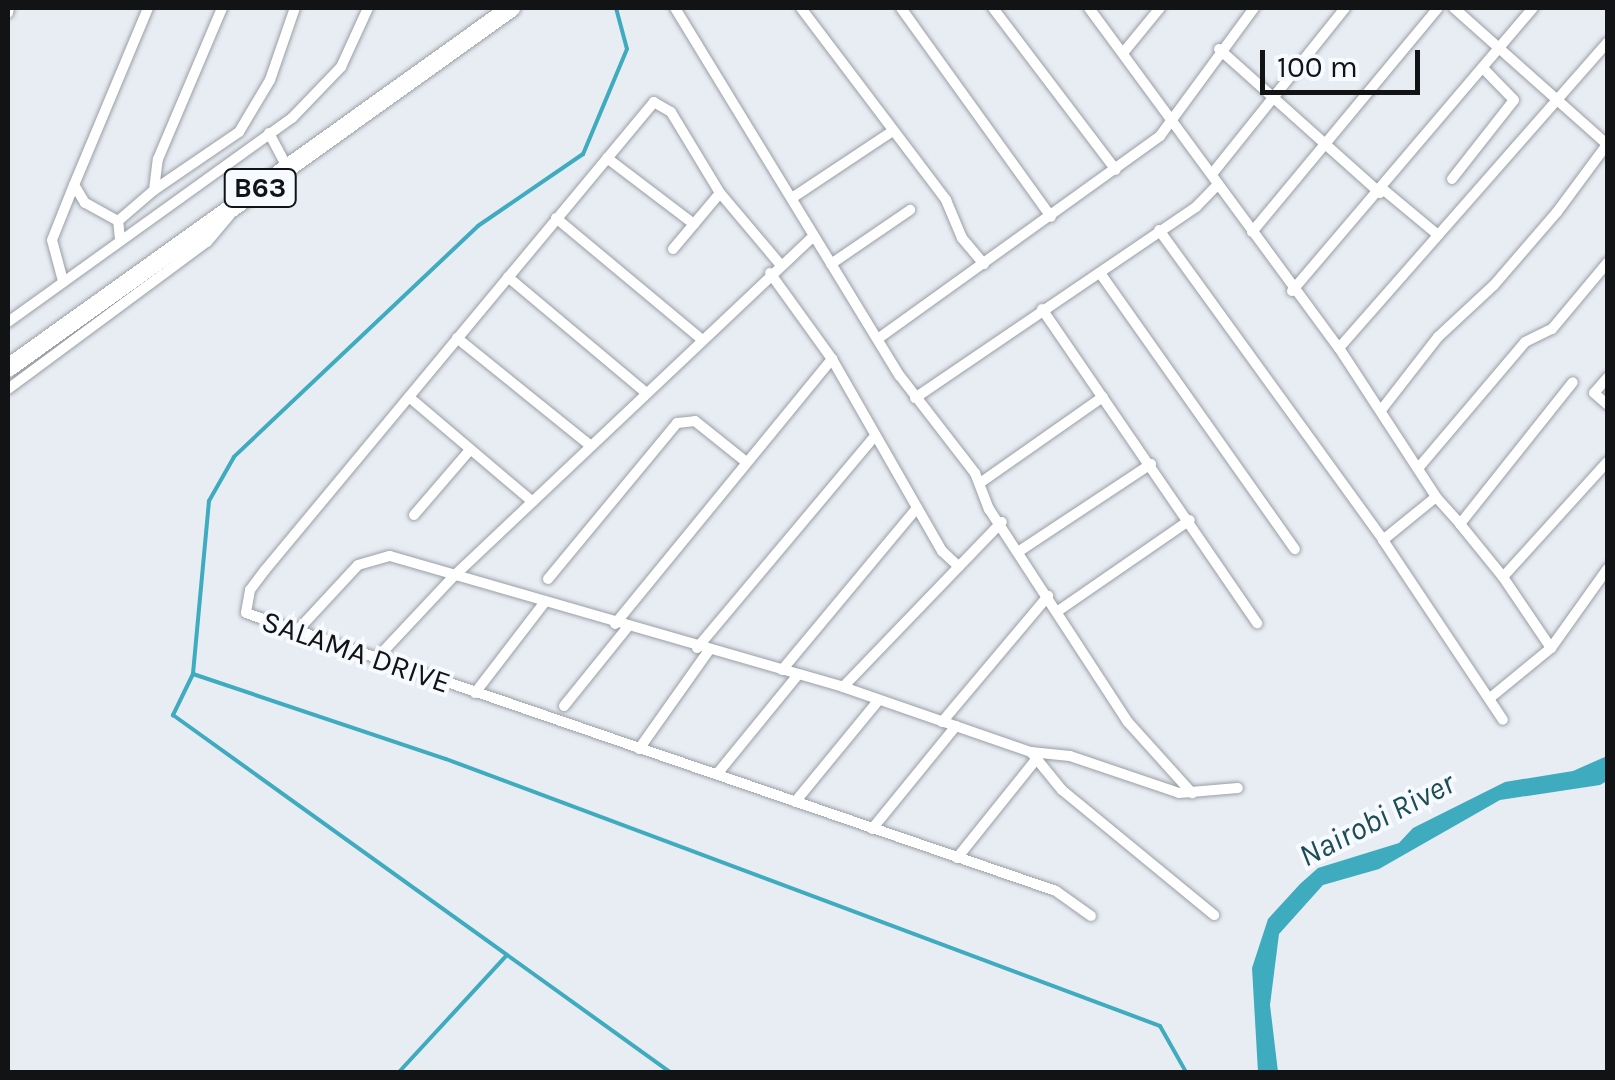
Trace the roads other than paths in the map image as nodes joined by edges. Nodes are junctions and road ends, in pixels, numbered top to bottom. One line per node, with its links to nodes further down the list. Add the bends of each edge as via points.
1 (148, 8): 34 (street)
2 (222, 8): 35 (street, via 158,158)
3 (295, 8): 35 (street, via 270,80 238,132)
4 (368, 8): 26 (street, via 341,67)
5 (511, 8): 30 (highway, B63)
6 (676, 8): 38 (street)
7 (802, 8): 25 (street)
8 (901, 8): 41 (street)
9 (993, 8): 31 (street)
10 (1089, 8): 20 (street)
11 (1160, 8): 20 (street)
12 (1254, 8): 18 (street)
13 (1345, 8): 23 (street)
14 (1438, 8): 28 (street)
15 (1454, 8): 19 (street)
16 (1533, 8): 19 (street)
17 (1608, 42): 22 (street)
18 (1219, 49): 23 (street); 24 (street)
19 (1499, 49): 21 (street); 22 (street)
20 (1123, 54): 24 (street)
21 (1483, 68): 33 (street, via 1514,100); 36 (street)
22 (1558, 97): 27 (street); 48 (street)
23 (1274, 98): 28 (street); 32 (street)
24 (1172, 120): 31 (street); 32 (street)
25 (890, 132): 38 (street); 54 (street, via 946,200 962,238)
26 (269, 133): 30 (street); 49 (street)
27 (1607, 144): 76 (street)
28 (1327, 147): 36 (street); 46 (street)
29 (607, 158): 37 (street, SALAMA DRIVE, via 649,105 662,105); 42 (street, SALAMA DRIVE); 44 (street)
30 (288, 168): 39 (highway, B63)
31 (1116, 170): 41 (street)
32 (1215, 179): 45 (street); 46 (street)
33 (1452, 179)
34 (74, 185): 43 (street, via 85,203); 58 (street, via 52,240)
35 (154, 190): 43 (street)
36 (1382, 192): 48 (street); 59 (street)
37 (720, 193): 44 (street); 52 (street)
38 (792, 198): 47 (street)
39 (236, 204): 67 (highway, B63); 70 (street, via 207,242)
40 (910, 210): 53 (street)
41 (1051, 217): 54 (street)
42 (556, 218): 57 (street, SALAMA DRIVE); 64 (street)
43 (118, 220): 49 (street)
44 (694, 224): 50 (street)
45 (1159, 230): 56 (street); 92 (street)
46 (1252, 232): 59 (street)
47 (813, 236): 52 (street); 53 (street)
48 (1438, 236): 65 (street)
49 (120, 239): 58 (street)
50 (673, 249)
51 (1608, 262): 83 (street, via 1552,328 1525,342)
52 (779, 263): 55 (street)
53 (831, 264): 63 (street)
54 (984, 264): 63 (street)
55 (770, 273): 64 (street); 66 (street)
56 (1100, 273): 60 (street); 93 (street)
57 (508, 276): 62 (street, SALAMA DRIVE); 71 (street)
58 (63, 281): 61 (street)
59 (1292, 292): 65 (street)
60 (1042, 309): 72 (street, via 1068,355); 74 (street)
61 (8, 322)
62 (456, 338): 73 (street, SALAMA DRIVE); 78 (street)
63 (879, 338): 74 (street)
64 (701, 339): 71 (street)
65 (1340, 348): 76 (street)
66 (832, 359): 77 (street); 80 (street)
67 (8, 368)
68 (1608, 377): 75 (street, via 1594,393)
69 (1573, 382): 91 (street)
70 (8, 389)
71 (646, 393): 78 (street)
72 (1104, 396): 82 (street); 84 (street)
73 (408, 397): 79 (street); 106 (street, SALAMA DRIVE, via 250,590 246,613)
74 (915, 398): 84 (street)
75 (1608, 405)
76 (1382, 410): 83 (street)
77 (873, 438): 87 (street); 108 (street)
78 (590, 446): 86 (street)
79 (470, 450): 86 (street); 88 (street)
80 (745, 460): 99 (street, via 696,422 676,422); 104 (street)
81 (1608, 461): 98 (street)
82 (1150, 464): 89 (street); 94 (street)
83 (1420, 466): 85 (street)
84 (980, 483): 90 (street)
85 (1436, 497): 91 (street); 92 (street)
86 (534, 502): 97 (street)
87 (917, 508): 95 (street); 110 (street)
88 (414, 516)
89 (1190, 520): 102 (street); 103 (street)
90 (1002, 522): 94 (street); 95 (street)
91 (1460, 524): 98 (street)
92 (1383, 540): 114 (street)
93 (1295, 549)
94 (1021, 550): 100 (street)
95 (959, 567): 112 (street)
96 (1608, 568): 107 (street)
97 (454, 576): 101 (street); 106 (street, via 390,556 368,558); 109 (street)
98 (1503, 577): 107 (street)
99 (548, 579)
100 (1048, 596): 102 (street); 118 (street)
101 (544, 603): 104 (street); 113 (street)
102 (1058, 611): 124 (street, via 1128,722)
103 (1257, 623)
104 (615, 624): 105 (street)
105 (627, 628): 108 (street); 116 (street)
106 (296, 632): 109 (street, SALAMA DRIVE)
107 (1551, 648): 114 (street)
108 (703, 649): 110 (street); 120 (street)
109 (376, 659): 113 (street, SALAMA DRIVE)
110 (782, 670): 111 (street)
111 (797, 676): 112 (street); 122 (street)
112 (844, 688): 115 (street)
113 (475, 693): 120 (street, SALAMA DRIVE)
114 (1490, 698): 117 (street)
115 (878, 701): 118 (street); 125 (street)
116 (564, 706)
117 (1504, 720)
118 (942, 722): 119 (street)
119 (956, 726): 121 (street); 126 (street)
120 (639, 749): 122 (street, SALAMA DRIVE)
121 (1033, 757): 124 (street, via 1059,753); 127 (street); 128 (street)
122 (716, 774): 125 (street, SALAMA DRIVE)
123 (1238, 788): 124 (street)
124 (1192, 794)
125 (796, 802): 126 (street, SALAMA DRIVE)
126 (872, 830): 127 (street, SALAMA DRIVE)
127 (957, 858): 129 (street, SALAMA DRIVE, via 1065,895)
128 (1214, 915)
129 (1092, 916)

